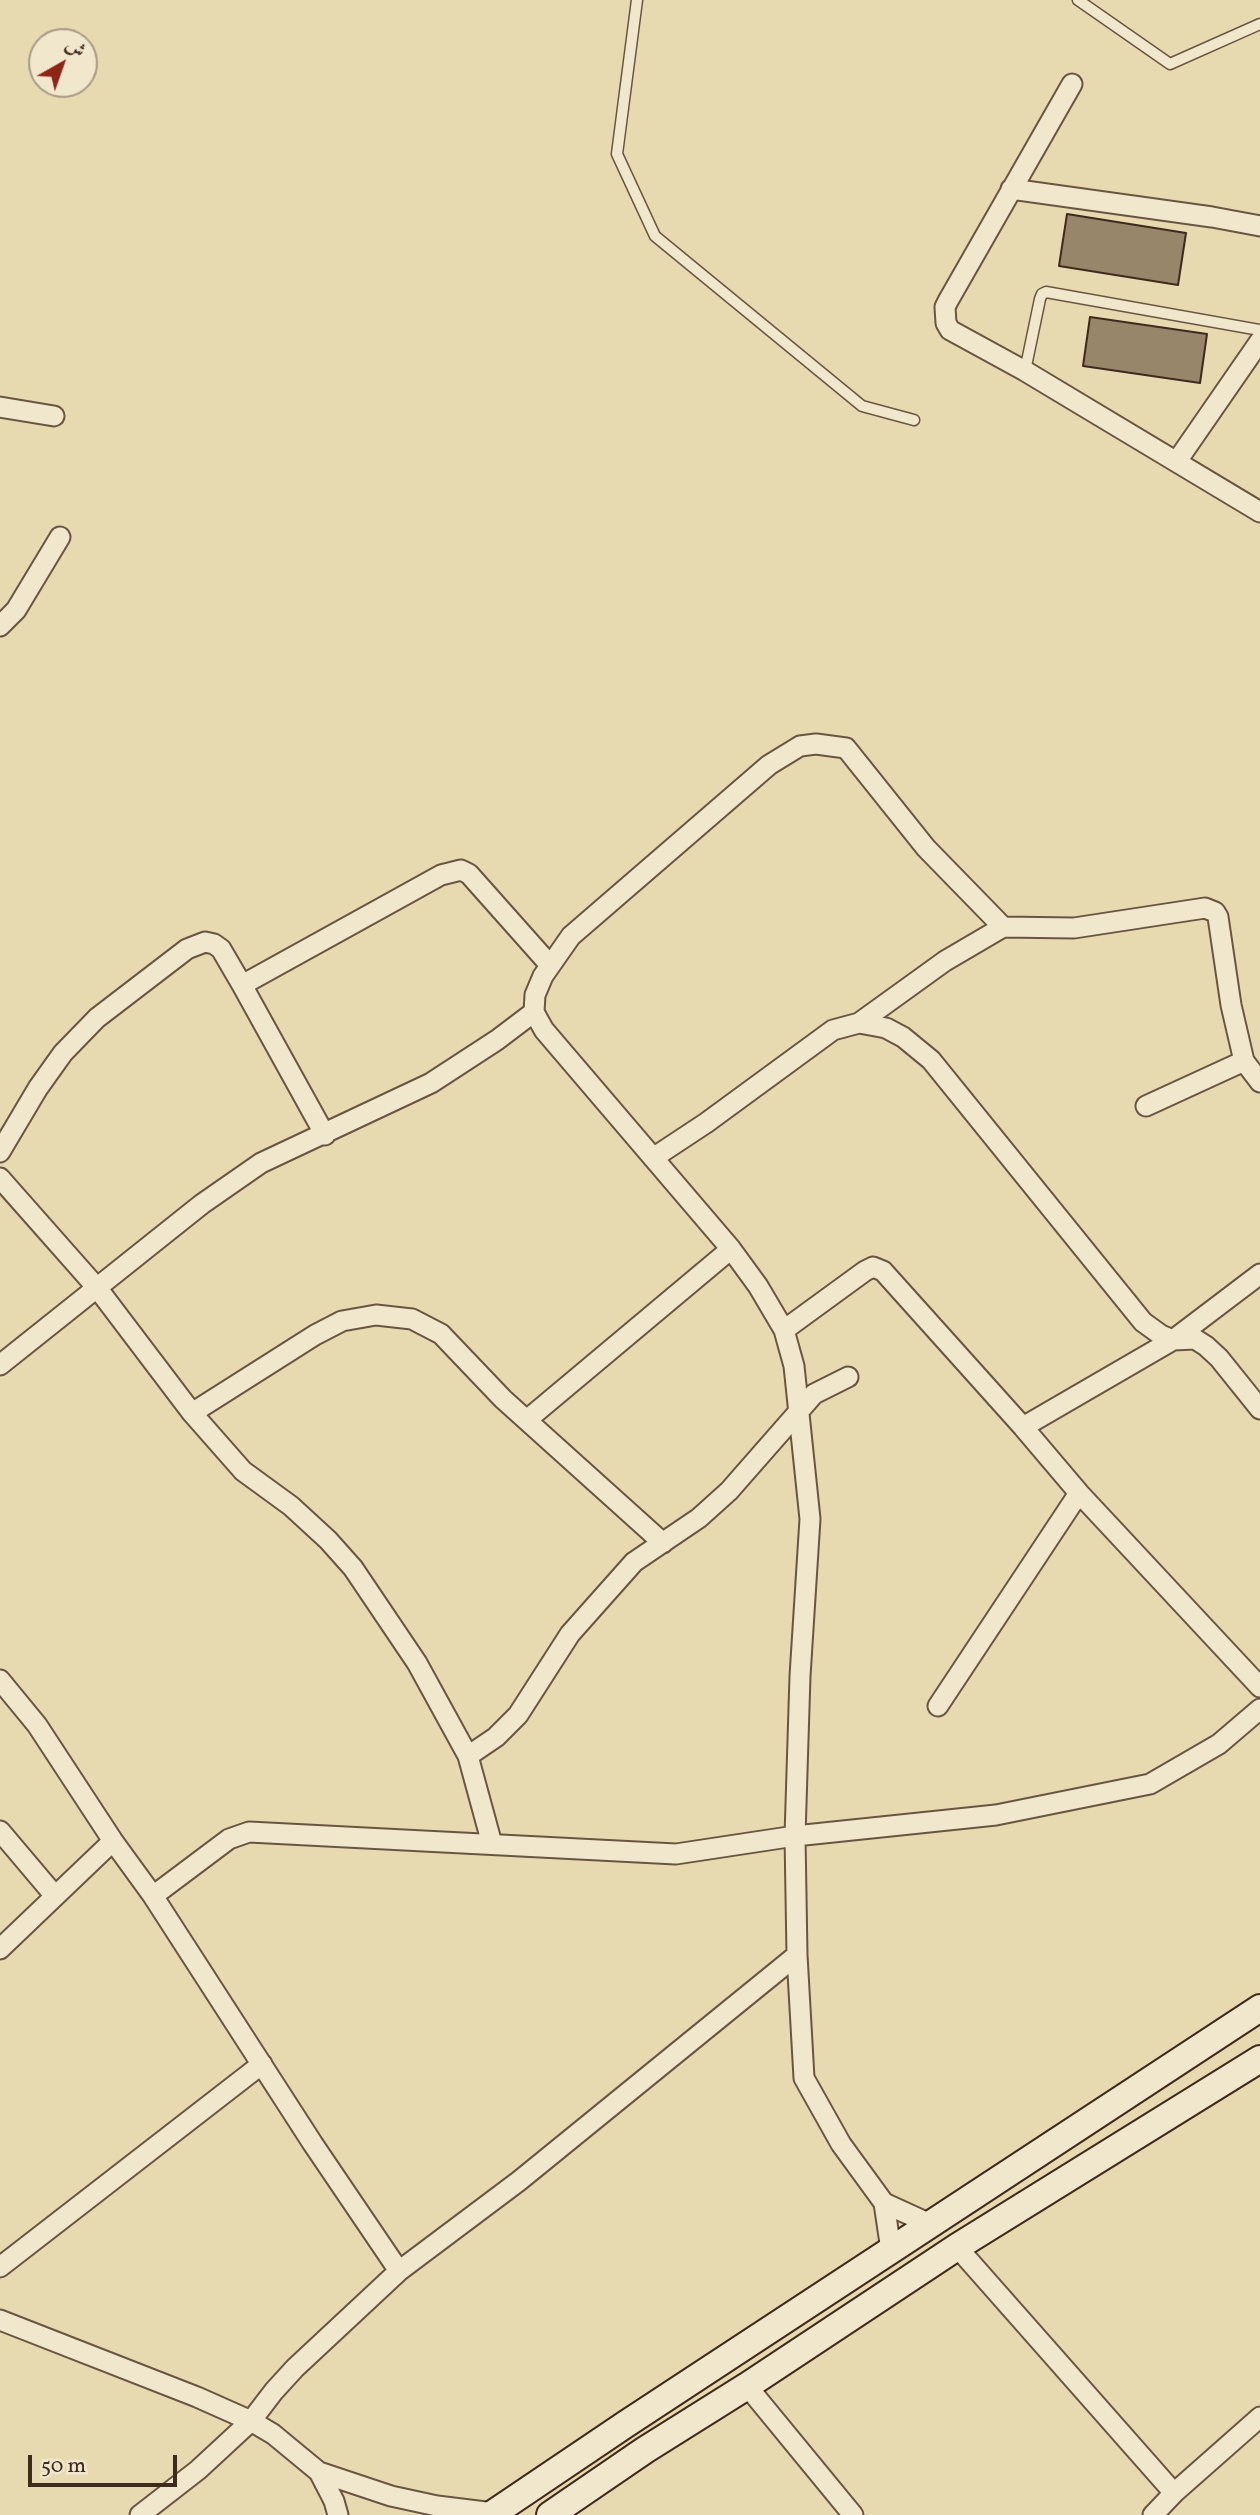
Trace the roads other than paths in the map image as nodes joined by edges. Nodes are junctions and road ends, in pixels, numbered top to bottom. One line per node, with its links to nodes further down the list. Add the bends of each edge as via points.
1 (637, 0): 12 (lane, via 617,154 655,236 862,406)
2 (1078, 0): 3 (lane, via 1170,64)
3 (1260, 24)
4 (1072, 84): 5 (street)
5 (1011, 189): 6 (street); 9 (street, via 948,301 945,316 950,330)
6 (1260, 226)
7 (1260, 330): 9 (lane, via 1046,292 1040,299)
8 (1260, 341): 13 (street)
9 (1025, 371): 13 (street)
10 (0, 407): 11 (street)
11 (54, 416)
12 (914, 421)
13 (1177, 461): 14 (street)
14 (1260, 512)
15 (60, 537): 16 (street, via 16,610)
16 (0, 626)
17 (1003, 927): 18 (street, via 926,848 846,748 816,744 800,746 769,765 571,936); 21 (street, via 945,961); 22 (street, via 1074,928 1210,909 1218,917)
18 (549, 964): 19 (street, via 461,870 441,875); 20 (street, via 535,995)
19 (242, 985): 25 (street); 26 (street, via 214,944 205,942 187,949 97,1018 63,1053)
20 (534, 1012): 25 (street, via 431,1083); 27 (street, via 544,1030)
21 (859, 1023): 27 (street, via 833,1030); 33 (street, via 886,1028 931,1060 1143,1322)
22 (1244, 1061): 23 (street); 24 (street)
23 (1260, 1082)
24 (1146, 1105)
25 (324, 1135): 31 (street, via 261,1163 202,1204)
26 (0, 1152)
27 (653, 1158): 29 (street)
28 (0, 1178): 31 (street)
29 (731, 1249): 32 (street); 39 (street)
30 (1260, 1274): 33 (street)
31 (98, 1289): 34 (street); 38 (street)
32 (784, 1329): 37 (street); 40 (street, via 865,1271 878,1268)
33 (1173, 1340): 36 (street, via 1195,1339 1206,1346); 40 (street)
34 (0, 1365)
35 (848, 1377): 37 (street, via 814,1394)
36 (1260, 1409)
37 (799, 1411): 42 (street, via 729,1492); 49 (street, via 810,1519)
38 (192, 1413): 39 (street, via 315,1335 342,1321 376,1315 412,1319 441,1334); 47 (street, via 243,1471 291,1506 353,1569 417,1663)
39 (528, 1419): 42 (street)
40 (1024, 1427): 41 (street)
41 (1079, 1493): 44 (street); 45 (street)
42 (663, 1543): 47 (street, via 634,1562 592,1607 508,1726)
43 (0, 1679): 50 (street)
44 (1260, 1687)
45 (938, 1706)
46 (1260, 1709): 49 (street, via 1219,1744 1150,1784 996,1815)
47 (468, 1756): 51 (street)
48 (0, 1831): 52 (street)
49 (795, 1836): 51 (street, via 676,1854); 55 (street)
50 (113, 1841): 52 (street); 53 (street)
51 (492, 1844): 53 (street, via 248,1832 229,1839)
52 (55, 1896): 54 (street)
53 (153, 1896): 58 (street)
54 (0, 1949)
55 (797, 1955): 60 (street, via 803,2078 841,2144); 66 (street, via 519,2181)
56 (1260, 2008): 59 (main road)
57 (1260, 2059): 61 (main road)
58 (262, 2064): 65 (street); 66 (street)
59 (993, 2184): 61 (main road); 62 (main road)
60 (884, 2203): 62 (street); 64 (street)
61 (1013, 2213): 63 (main road)
62 (930, 2224): 64 (main road)
63 (957, 2247): 68 (main road); 74 (street)
64 (891, 2250): 71 (main road)
65 (0, 2267)
66 (399, 2271): 70 (street, via 295,2368)
67 (0, 2320): 70 (street)
68 (747, 2386): 72 (main road); 79 (street)
69 (1260, 2417): 74 (street)
70 (251, 2421): 73 (street); 76 (street)
71 (626, 2424): 72 (main road); 75 (main road)
72 (645, 2450): 78 (main road)
73 (318, 2472): 75 (street, via 391,2496); 77 (street)
74 (1174, 2493): 80 (street)
75 (493, 2514)
76 (140, 2515)
77 (338, 2515)
78 (550, 2515)
79 (853, 2515)
80 (1153, 2515)

